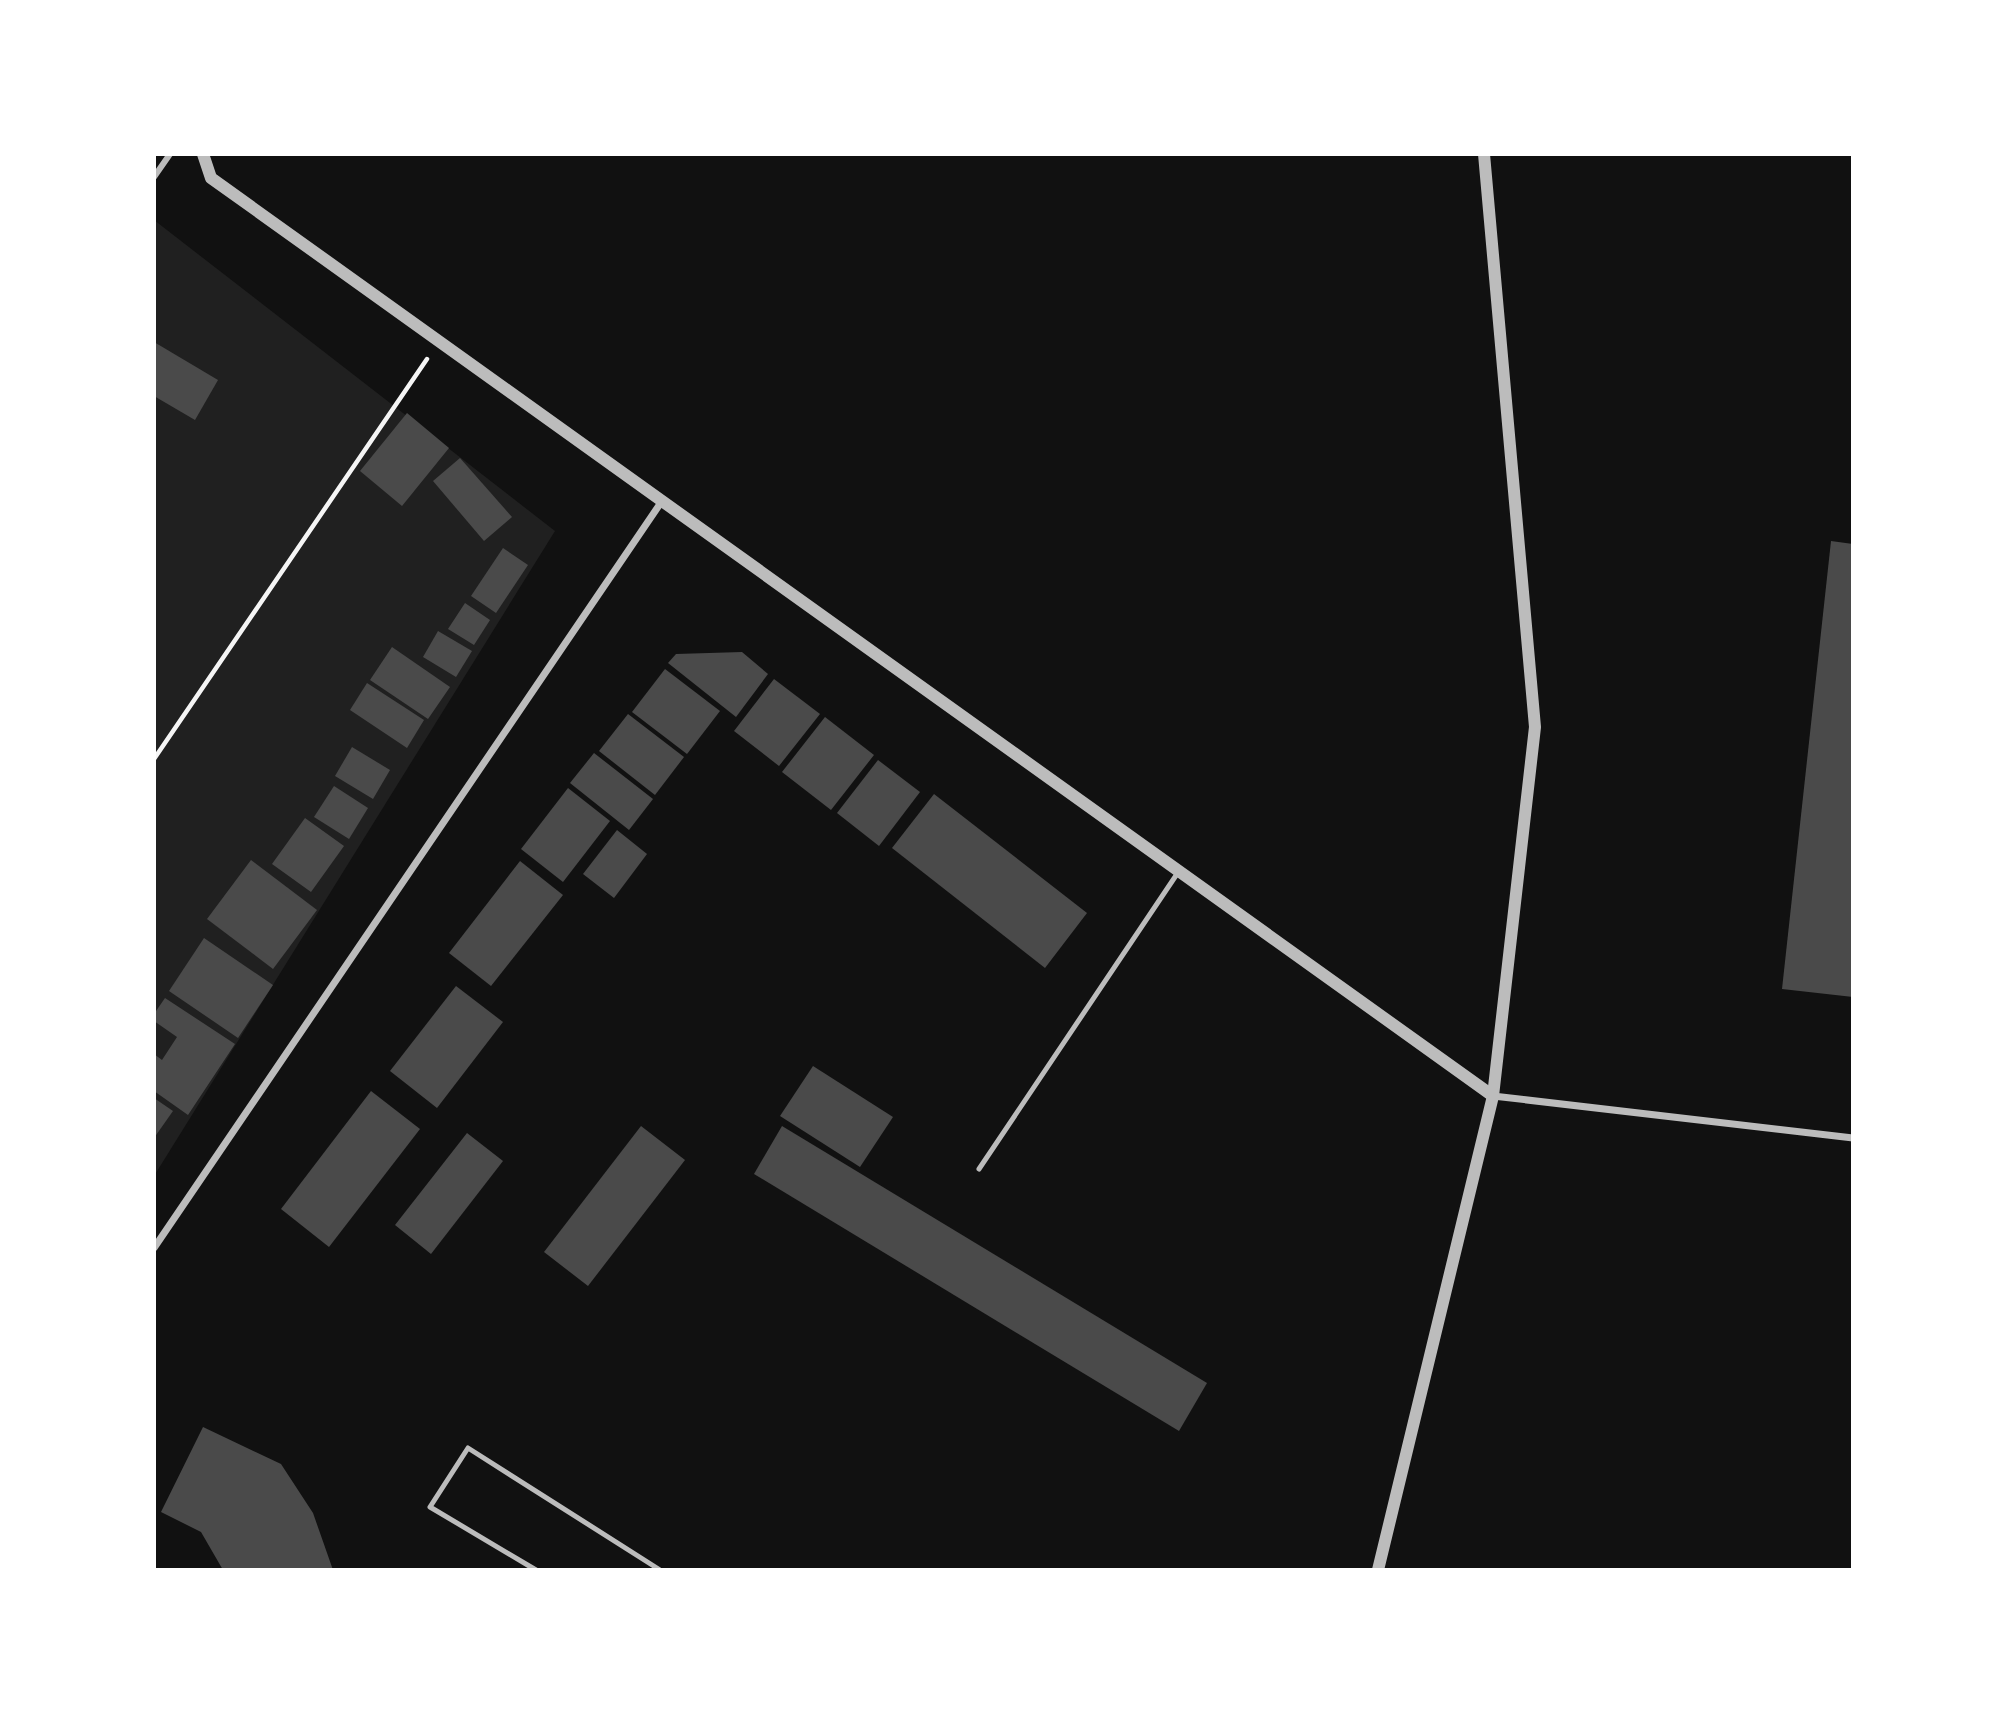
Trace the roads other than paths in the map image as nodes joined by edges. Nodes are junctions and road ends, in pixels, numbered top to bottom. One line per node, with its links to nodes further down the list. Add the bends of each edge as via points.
1 (170, 154): 4 (street)
2 (203, 154): 5 (street, via 211,178)
3 (1484, 154): 7 (street, via 1535,727)
4 (154, 177)
5 (662, 501): 6 (street); 10 (street)
6 (1179, 871): 7 (street); 9 (lane)
7 (1493, 1096): 8 (street); 13 (street)
8 (1853, 1138)
9 (979, 1169)
10 (154, 1248)
11 (536, 1570): 12 (lane, via 430,1507 468,1448)
12 (660, 1570)
13 (1378, 1570)

